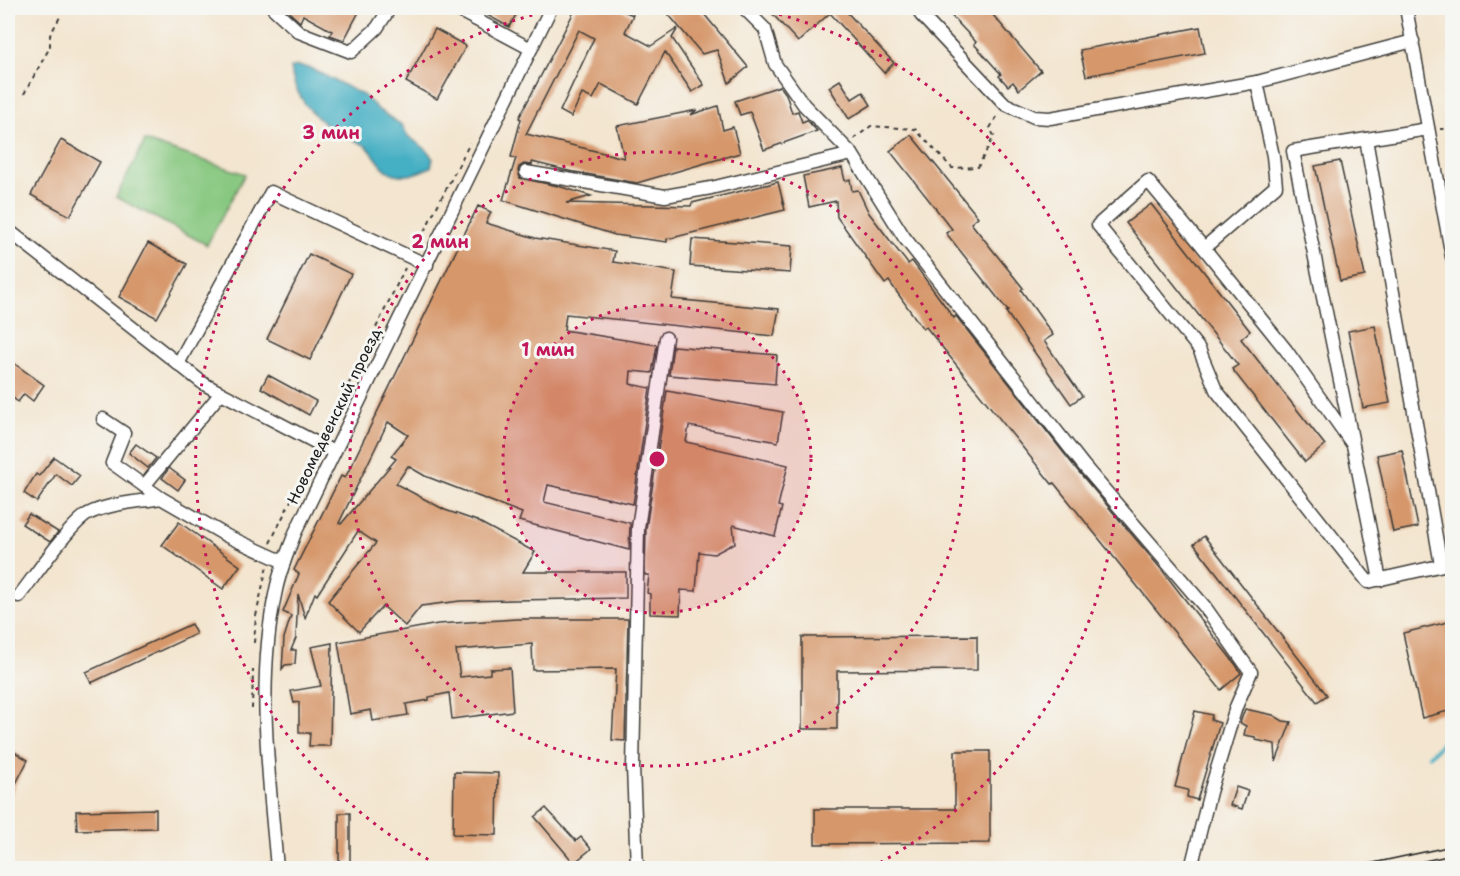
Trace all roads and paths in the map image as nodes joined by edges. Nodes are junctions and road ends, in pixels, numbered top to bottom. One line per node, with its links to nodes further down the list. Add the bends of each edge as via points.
1 (65, 8): 14 (path)
2 (273, 8): 3 (street, via 299,32 351,52 377,28)
3 (390, 8)
4 (454, 8): 10 (street)
5 (481, 8): 10 (street)
6 (551, 8): 12 (street, Новомедвенский проезд)
7 (744, 8): 18 (street, via 765,29 775,64 804,105)
8 (919, 8): 15 (street, via 921,15)
9 (1406, 8): 11 (street)
10 (475, 19): 12 (street)
11 (1413, 41): 13 (street); 16 (street)
12 (531, 49): 23 (street, Новомедвенский проезд)
13 (1257, 82): 15 (street, via 1050,118 1034,117); 21 (street, via 1276,186)
14 (24, 94)
15 (1005, 104): 18 (path, via 990,128 994,136 978,167 952,168 915,129 871,126)
16 (1428, 129): 17 (street); 22 (street)
17 (1366, 139): 28 (street, via 1293,150); 33 (street)
18 (848, 150): 19 (street, via 711,188 665,196); 38 (street, via 904,237 1084,466 1205,607 1251,672 1236,707)
19 (526, 172)
20 (8, 230): 25 (street)
21 (1204, 248): 28 (street, via 1286,350); 34 (street, via 1148,181 1098,225 1199,349 1216,390 1368,582)
22 (1452, 257)
23 (427, 265): 25 (street, via 271,192); 29 (street, Новомедвенский проезд)
24 (666, 338): 37 (street, via 638,528 633,767)
25 (178, 364): 26 (street)
26 (220, 393): 29 (street); 30 (street)
27 (103, 419): 30 (street, via 124,433 112,463)
28 (1353, 445): 34 (street)
29 (334, 452): 32 (street, Новомедвенский проезд)
30 (144, 486): 31 (street)
31 (161, 498): 32 (street, via 227,536); 35 (street, via 86,515)
32 (284, 562): 36 (street, Новомедвенский проезд, via 271,621 265,688)
33 (1447, 564): 34 (street)
34 (1380, 580)
35 (19, 596)
36 (277, 868)
37 (637, 868)
38 (1191, 868)

